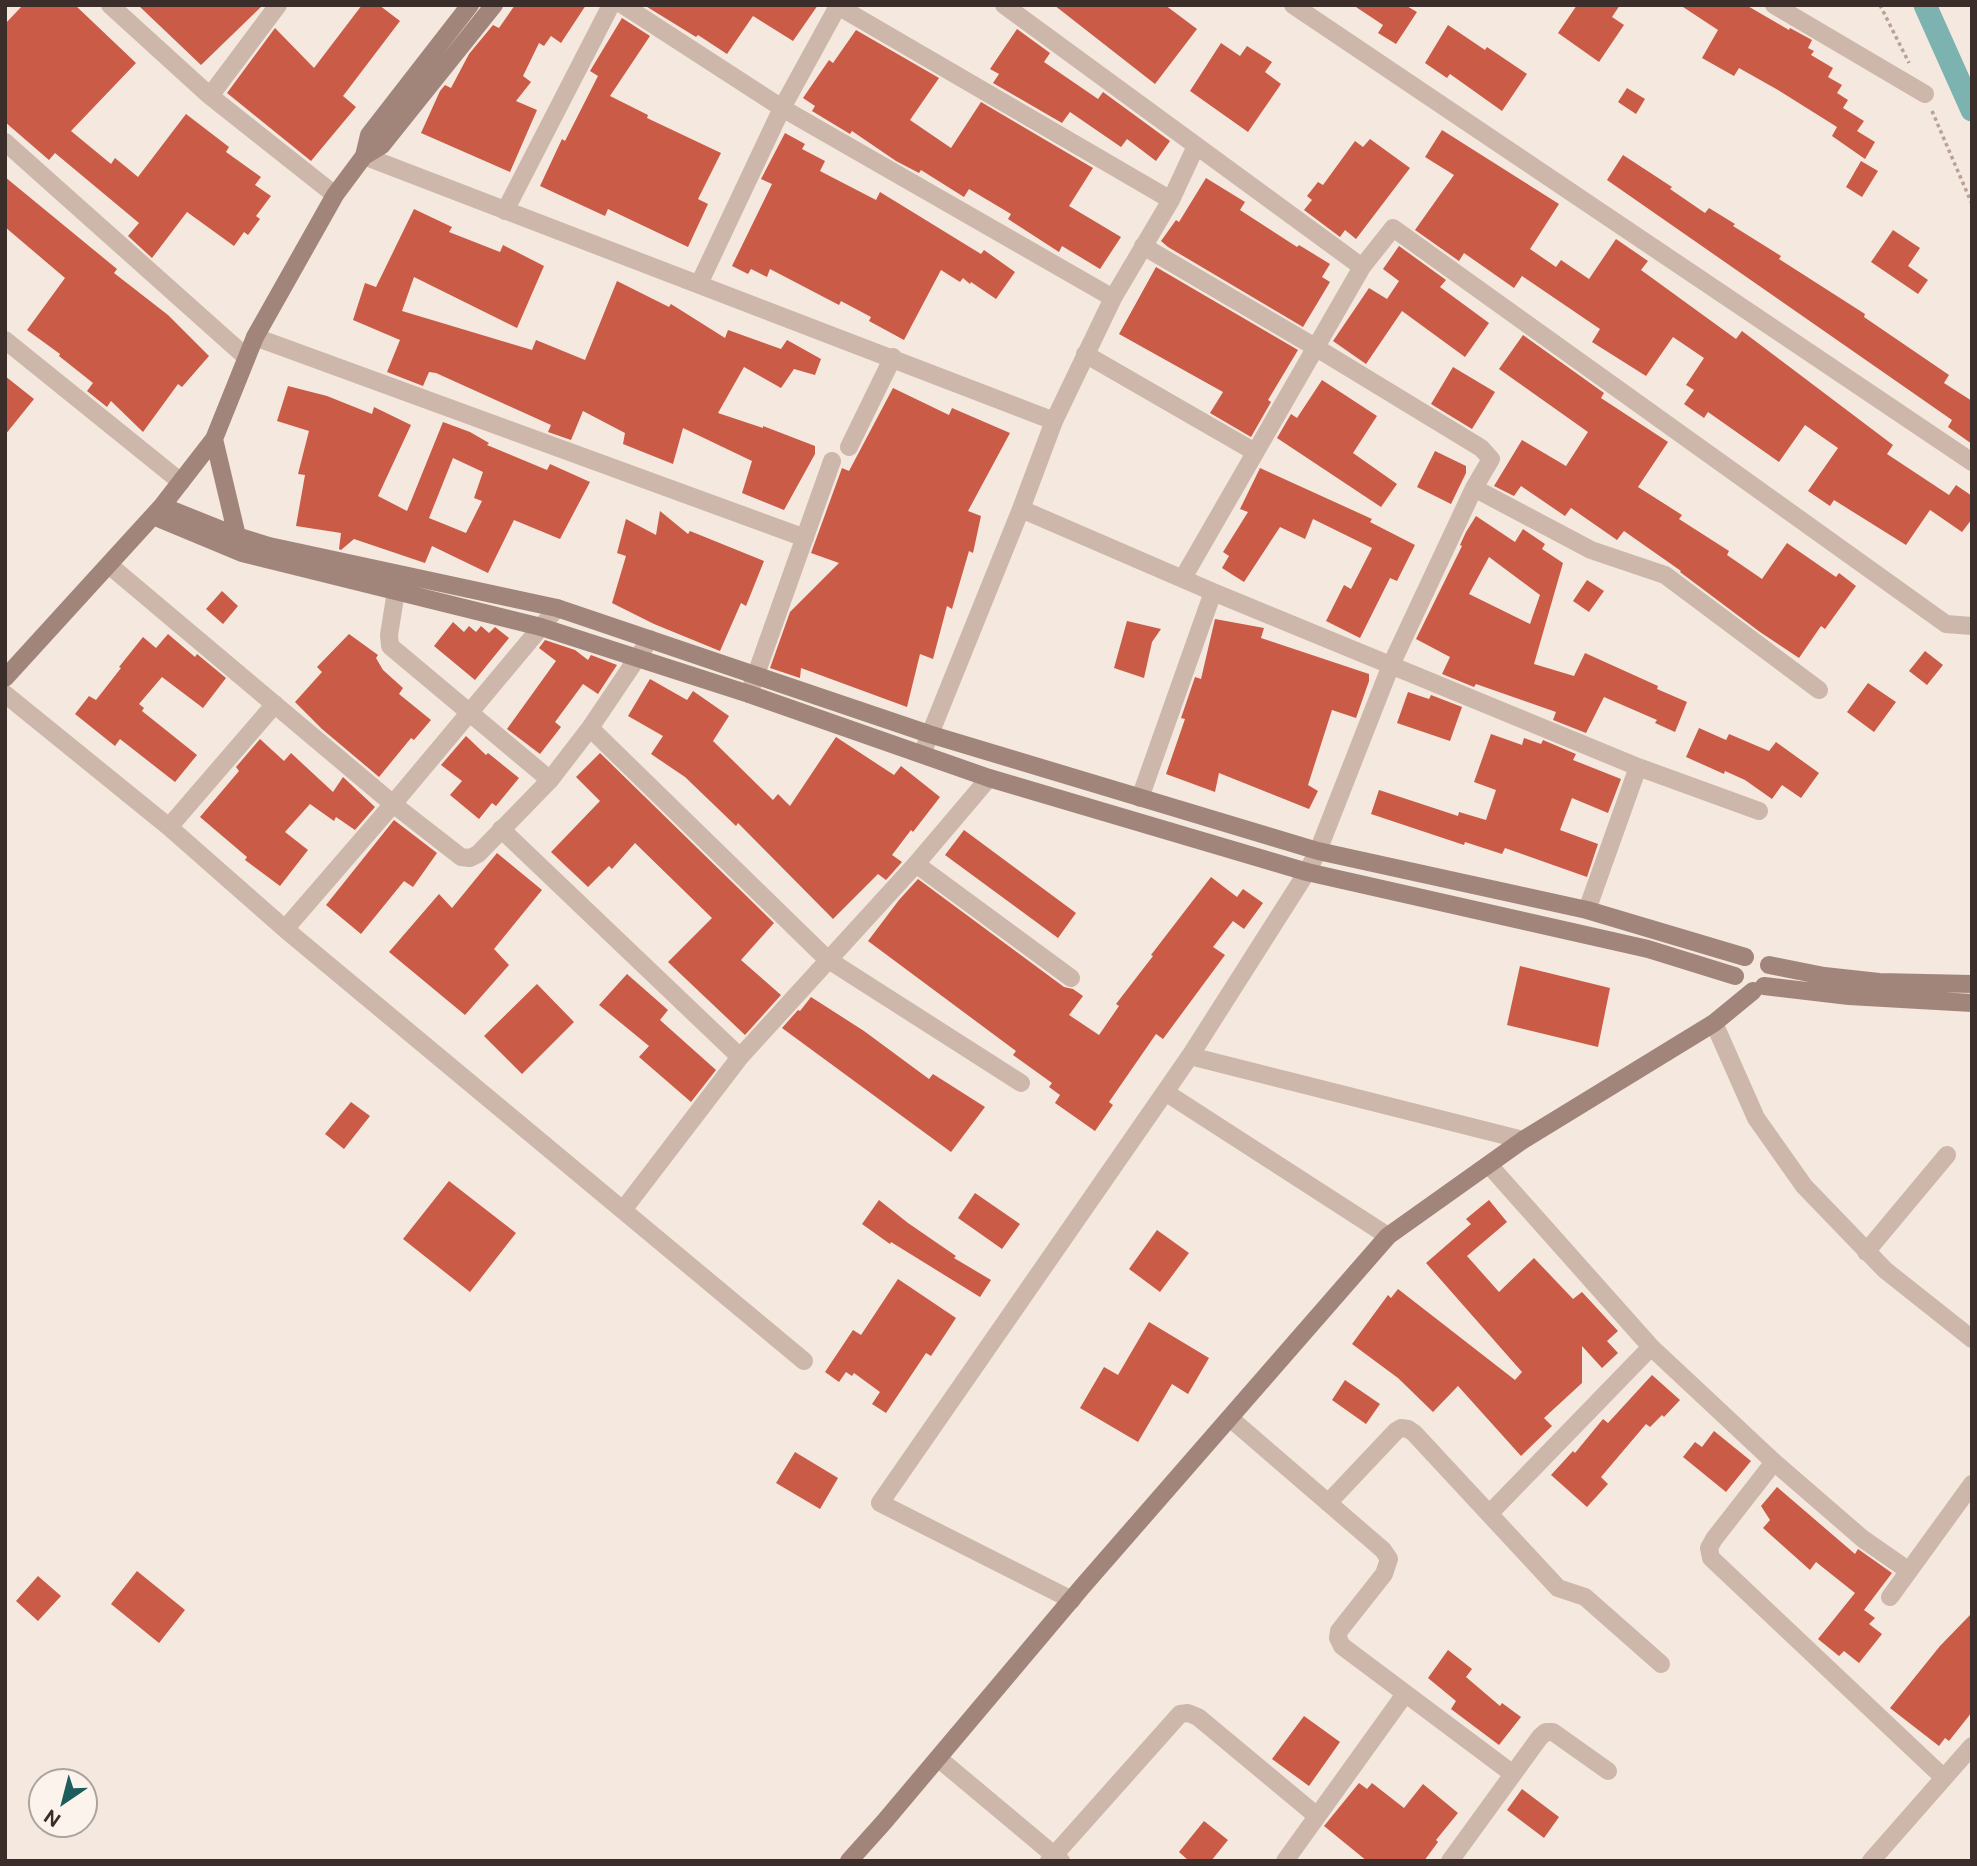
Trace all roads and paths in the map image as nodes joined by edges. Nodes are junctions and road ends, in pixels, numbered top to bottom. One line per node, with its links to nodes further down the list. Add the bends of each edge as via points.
1 (110, 5): 13 (street)
2 (278, 5): 13 (street)
3 (470, 5): 17 (street, via 369,135)
4 (494, 5): 17 (street, via 382,145)
5 (611, 5): 21 (street)
6 (623, 5): 14 (street)
7 (1004, 5): 16 (street)
8 (1293, 5): 37 (street)
9 (1774, 5): 12 (street)
10 (1880, 5): 12 (path)
11 (837, 6): 14 (street); 19 (street)
12 (1925, 94): 20 (path)
13 (210, 96): 18 (street)
14 (782, 108): 24 (street); 25 (street)
15 (5, 142): 30 (street)
16 (1196, 146): 19 (street); 23 (street)
17 (363, 156): 18 (street); 21 (street)
18 (335, 195): 26 (street)
19 (1171, 200): 22 (street)
20 (1972, 204)
21 (505, 211): 24 (street)
22 (1143, 246): 25 (street); 28 (street)
23 (1362, 267): 28 (street); 49 (street, via 1393,228 1946,624)
24 (699, 284): 31 (street)
25 (1113, 298): 29 (street)
26 (255, 337): 30 (street); 43 (street)
27 (7, 343): 38 (street)
28 (1315, 347): 35 (street); 39 (street, via 1481,448 1490,459)
29 (1085, 355): 32 (street); 35 (street)
30 (246, 358): 33 (street)
31 (893, 358): 32 (street); 34 (street)
32 (1054, 421): 40 (street)
33 (214, 439): 38 (street); 42 (street)
34 (849, 447)
35 (1255, 453): 45 (street)
36 (832, 461): 43 (street)
37 (1972, 462)
38 (181, 482): 41 (street)
39 (1474, 488): 53 (street); 56 (street, via 1591,551 1664,575)
40 (1021, 509): 45 (street); 62 (street)
41 (158, 511): 42 (street); 44 (street); 46 (street, via 242,553)
42 (237, 536): 46 (street)
43 (805, 538): 54 (street)
44 (109, 565): 55 (street); 59 (street)
45 (1183, 578): 47 (street)
46 (397, 583): 48 (street); 50 (street); 60 (street, via 390,646)
47 (1213, 592): 53 (street); 67 (street)
48 (557, 608): 50 (street); 51 (street)
49 (1972, 626)
50 (541, 627): 52 (street); 60 (street)
51 (650, 639): 52 (street); 54 (street)
52 (638, 657): 58 (street); 61 (street)
53 (1391, 665): 64 (street); 72 (street)
54 (756, 675): 58 (street); 62 (street)
55 (5, 678)
56 (1819, 690)
57 (5, 694): 70 (street)
58 (749, 694): 63 (street)
59 (275, 704): 68 (street); 70 (street)
60 (470, 713): 66 (street); 68 (street)
61 (590, 727): 66 (street); 80 (street)
62 (929, 734): 63 (street); 67 (street)
63 (922, 754): 65 (street)
64 (1638, 767): 69 (street); 75 (street)
65 (989, 778): 73 (street); 74 (street)
66 (550, 780): 71 (street)
67 (1140, 798): 72 (street)
68 (394, 804): 71 (street, via 461,857 478,854); 76 (street)
69 (1759, 811)
70 (169, 827): 76 (street)
71 (501, 829): 90 (street)
72 (1318, 850): 74 (street); 75 (street)
73 (916, 864): 80 (street); 83 (street)
74 (1307, 872): 78 (street); 89 (street)
75 (1587, 910): 77 (street)
76 (285, 929): 96 (street)
77 (1653, 930): 78 (street); 79 (street)
78 (1648, 949): 82 (street)
79 (1745, 957): 81 (street, via 1761,957); 82 (street)
80 (827, 959): 90 (street); 91 (street)
81 (1769, 965): 85 (street, via 1770,976); 86 (street)
82 (1735, 976): 85 (street, via 1742,987)
83 (1071, 978)
84 (1972, 984): 86 (street)
85 (1759, 988): 86 (street); 88 (street)
86 (1880, 990): 87 (street)
87 (1972, 1003)
88 (1714, 1023): 93 (street); 98 (street, via 1769,1139 1804,1186)
89 (1190, 1056): 92 (street); 93 (street)
90 (740, 1057): 96 (street)
91 (1021, 1083)
92 (1165, 1092): 97 (street); 109 (street, via 880,1503)
93 (1523, 1140): 95 (street)
94 (1947, 1155): 98 (street)
95 (1489, 1165): 97 (street); 100 (street)
96 (623, 1210): 101 (street)
97 (1388, 1236): 102 (street)
98 (1866, 1252): 99 (street)
99 (1972, 1339)
100 (1651, 1348): 103 (street); 106 (street)
101 (804, 1361)
102 (1231, 1419): 105 (street); 109 (street)
103 (1774, 1462): 107 (street, via 1863,1539); 116 (street, via 1714,1539 1710,1558)
104 (1972, 1484): 107 (street)
105 (1328, 1503): 106 (street, via 1401,1428 1414,1433); 111 (street, via 1388,1559 1384,1574 1344,1622 1338,1638 1342,1646)
106 (1489, 1514): 110 (street, via 1558,1588 1585,1597)
107 (1909, 1571): 108 (street)
108 (1890, 1597)
109 (1072, 1600): 113 (street)
110 (1661, 1664)
111 (1405, 1694): 115 (street); 117 (street)
112 (1972, 1746): 116 (street)
113 (938, 1758): 118 (street); 119 (street)
114 (1608, 1771): 115 (street, via 1553,1732 1546,1732)
115 (1513, 1774): 121 (street)
116 (1944, 1777): 122 (street)
117 (1317, 1816): 118 (street, via 1198,1717 1180,1714); 120 (street)
118 (1055, 1859)
119 (849, 1861)
120 (1285, 1861)
121 (1450, 1861)
122 (1871, 1861)

